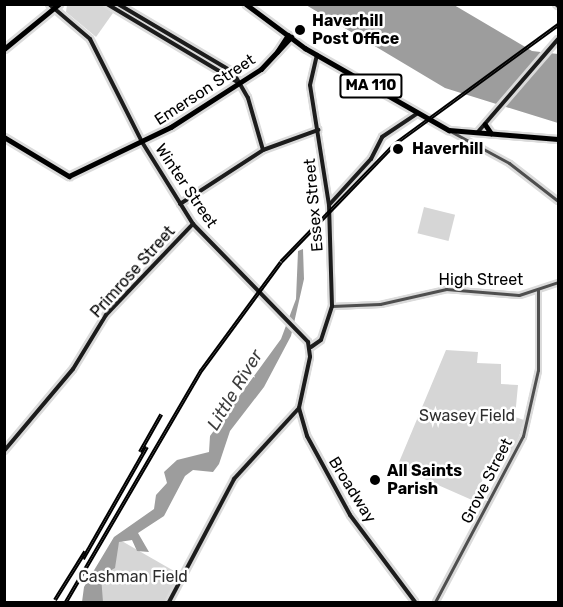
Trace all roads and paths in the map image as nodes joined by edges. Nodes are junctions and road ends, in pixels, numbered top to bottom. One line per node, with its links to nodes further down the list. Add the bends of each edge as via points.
1 (49, 4): 5 (main road, Winter Street)
2 (108, 4): 10 (main road)
3 (118, 4): 10 (main road, via 215,58)
4 (246, 4): 6 (main road)
5 (57, 6): 8 (main road); 19 (main road, Winter Street, via 90,39)
6 (290, 36): 9 (main road, MA 110); 10 (main road, Emerson Street)
7 (558, 39): 12 (main road)
8 (4, 49)
9 (317, 55): 11 (main road, MA 110); 13 (main road, Essex Street, via 310,78)
10 (240, 83): 19 (main road, Emerson Street); 21 (main road)
11 (418, 113): 14 (main road, MA 110); 24 (main road, via 386,134)
12 (485, 124): 15 (main road); 16 (main road)
13 (318, 130): 21 (main road); 24 (main road, Essex Street)
14 (449, 130): 15 (main road, MA 110); 20 (street)
15 (477, 133): 16 (main road, MA 110); 20 (street)
16 (491, 134): 18 (main road, MA 110)
17 (4, 137): 19 (main road, Emerson Street, via 69,176)
18 (558, 139)
19 (142, 142): 23 (main road, Winter Street)
20 (476, 143): 22 (street)
21 (262, 150): 23 (main road)
22 (558, 201)
23 (180, 204): 25 (main road, Winter Street)
24 (329, 205): 28 (main road, Essex Street)
25 (193, 224): 29 (main road, Winter Street); 31 (main road, Primrose Street, via 106,315 73,369)
26 (558, 282): 27 (street, High Street)
27 (538, 290): 28 (street, High Street, via 519,295 446,289 380,304); 34 (street, Grove Street, via 538,370 523,436)
28 (332, 306): 29 (main road, Essex Street, via 321,340)
29 (311, 347): 30 (main road, Broadway)
30 (299, 408): 32 (main road, via 234,480); 33 (main road, Broadway, via 307,436 338,495)
31 (4, 451)
32 (169, 603)
33 (415, 603)
34 (435, 603)

